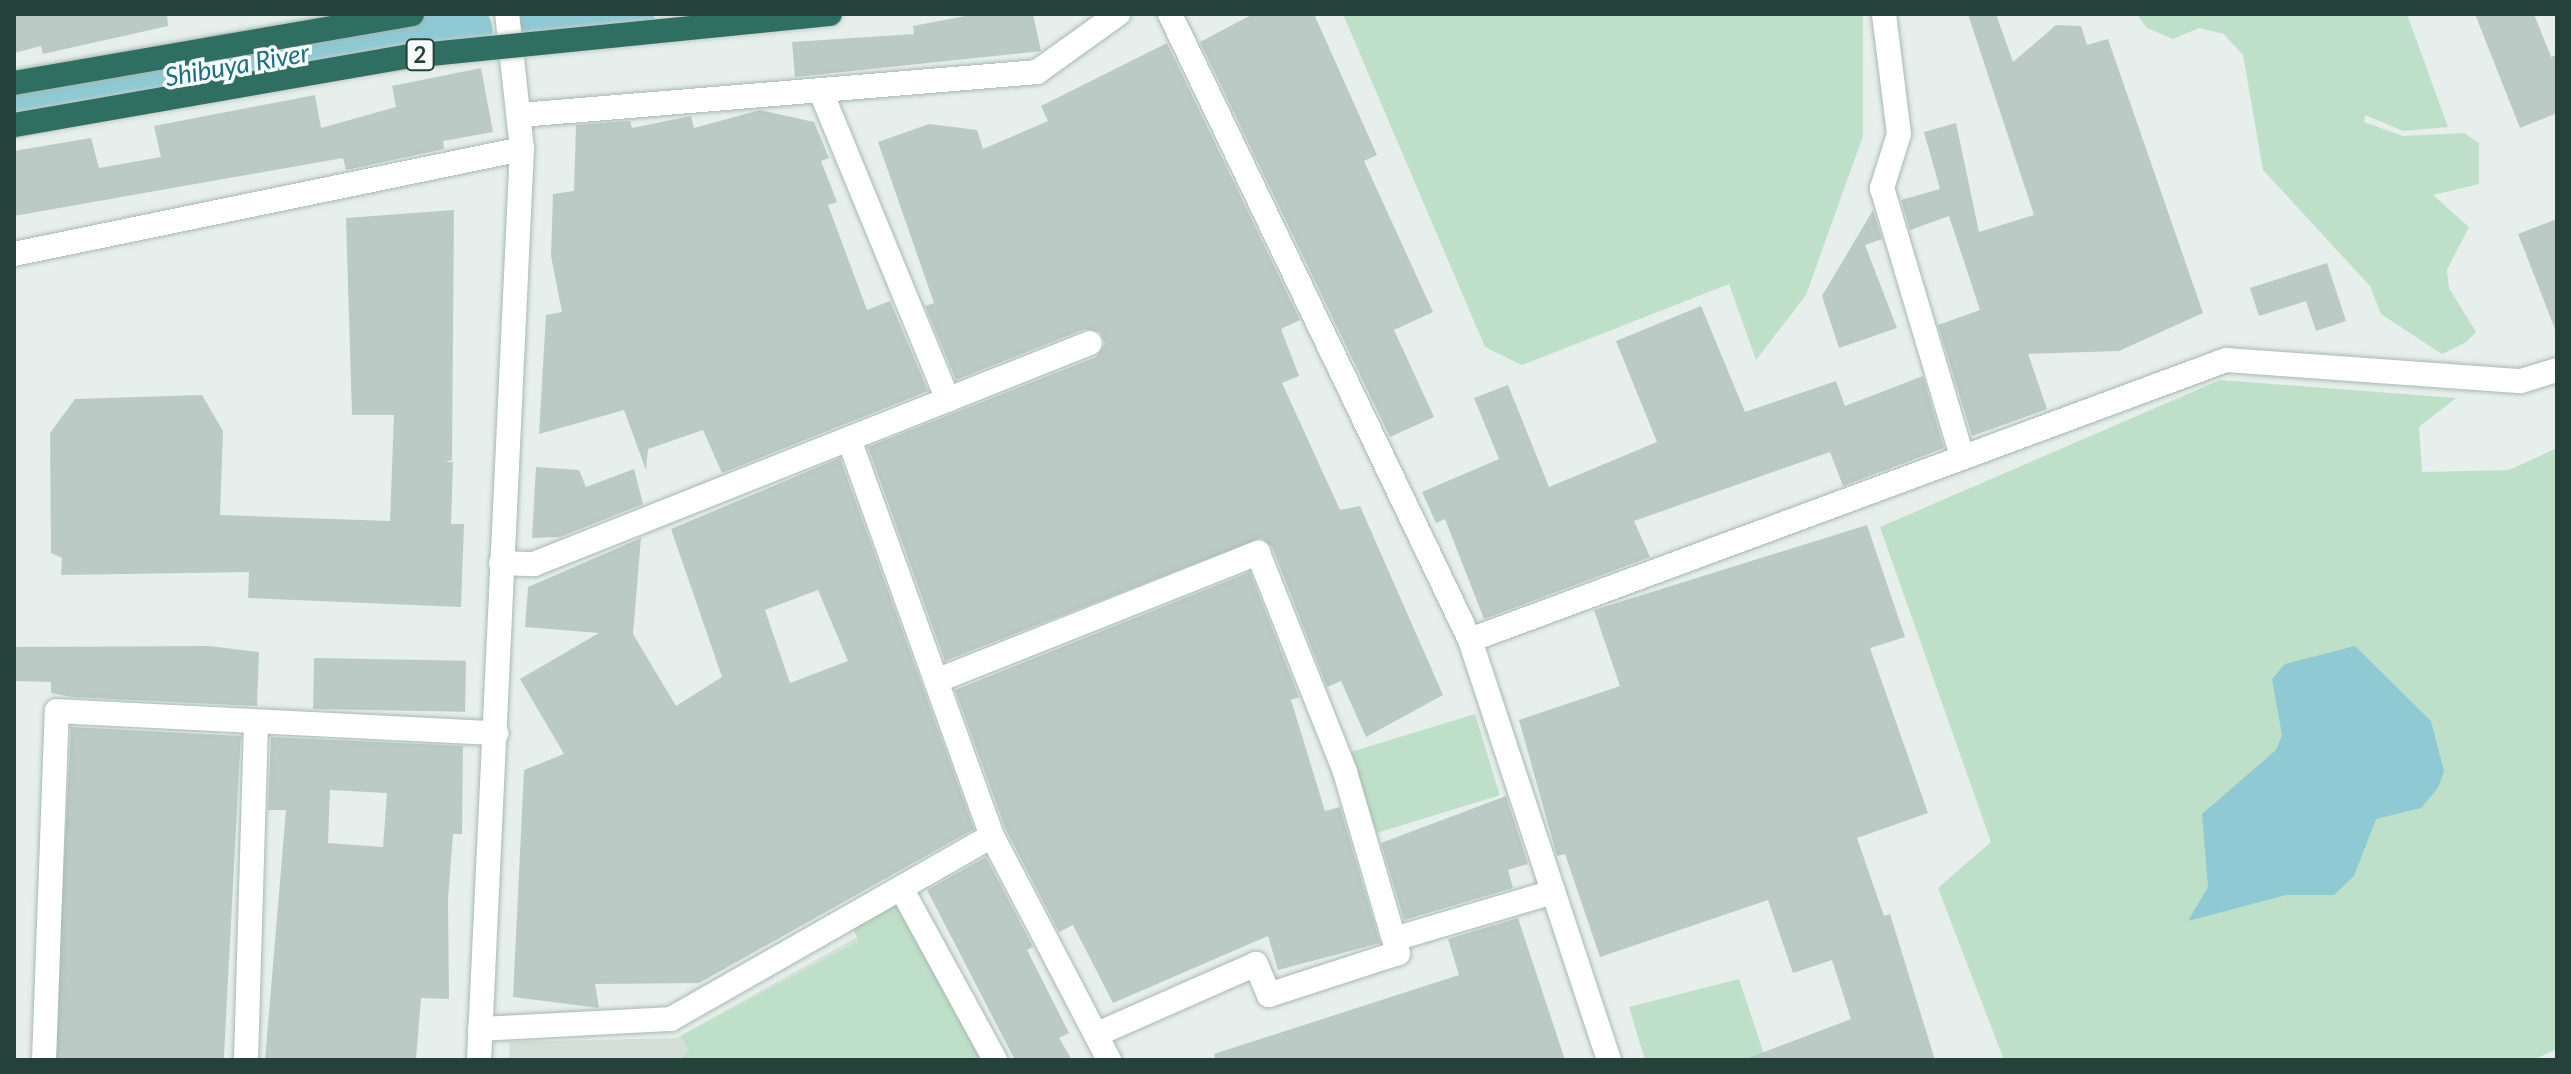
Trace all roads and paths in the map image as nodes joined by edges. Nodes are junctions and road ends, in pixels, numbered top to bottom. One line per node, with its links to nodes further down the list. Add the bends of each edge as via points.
1 (412, 14): 7 (highway, 2)
2 (507, 14): 9 (street)
3 (830, 14): 10 (highway, 2, bridge, via 410,56)
4 (1118, 14): 8 (street, via 1037,72)
5 (1170, 14): 19 (street)
6 (1884, 14): 17 (street, via 1899,134 1882,188)
7 (14, 83)
8 (821, 92): 9 (street); 15 (street)
9 (521, 115): 11 (street)
10 (14, 125)
11 (522, 149): 12 (street); 18 (street)
12 (14, 254)
13 (1090, 343): 15 (street)
14 (2557, 370): 17 (street, via 2521,381 2226,360)
15 (948, 400): 16 (street)
16 (849, 439): 18 (street, via 534,564); 20 (street)
17 (1962, 456): 19 (street)
18 (501, 563): 22 (street)
19 (1470, 640): 25 (street)
20 (936, 681): 23 (street); 26 (street, via 1258,553 1345,772)
21 (256, 725): 22 (street); 29 (street, via 57,711); 30 (street)
22 (496, 733): 27 (street)
23 (992, 836): 24 (street); 28 (street)
24 (901, 888): 27 (street, via 671,1019); 32 (street)
25 (1553, 892): 26 (street); 34 (street)
26 (1397, 938): 28 (street, via 1398,953 1269,995 1256,964)
27 (480, 1029): 31 (street)
28 (1097, 1034): 33 (street)
29 (44, 1060)
30 (246, 1060)
31 (479, 1060)
32 (995, 1060)
33 (1109, 1060)
34 (1609, 1060)

